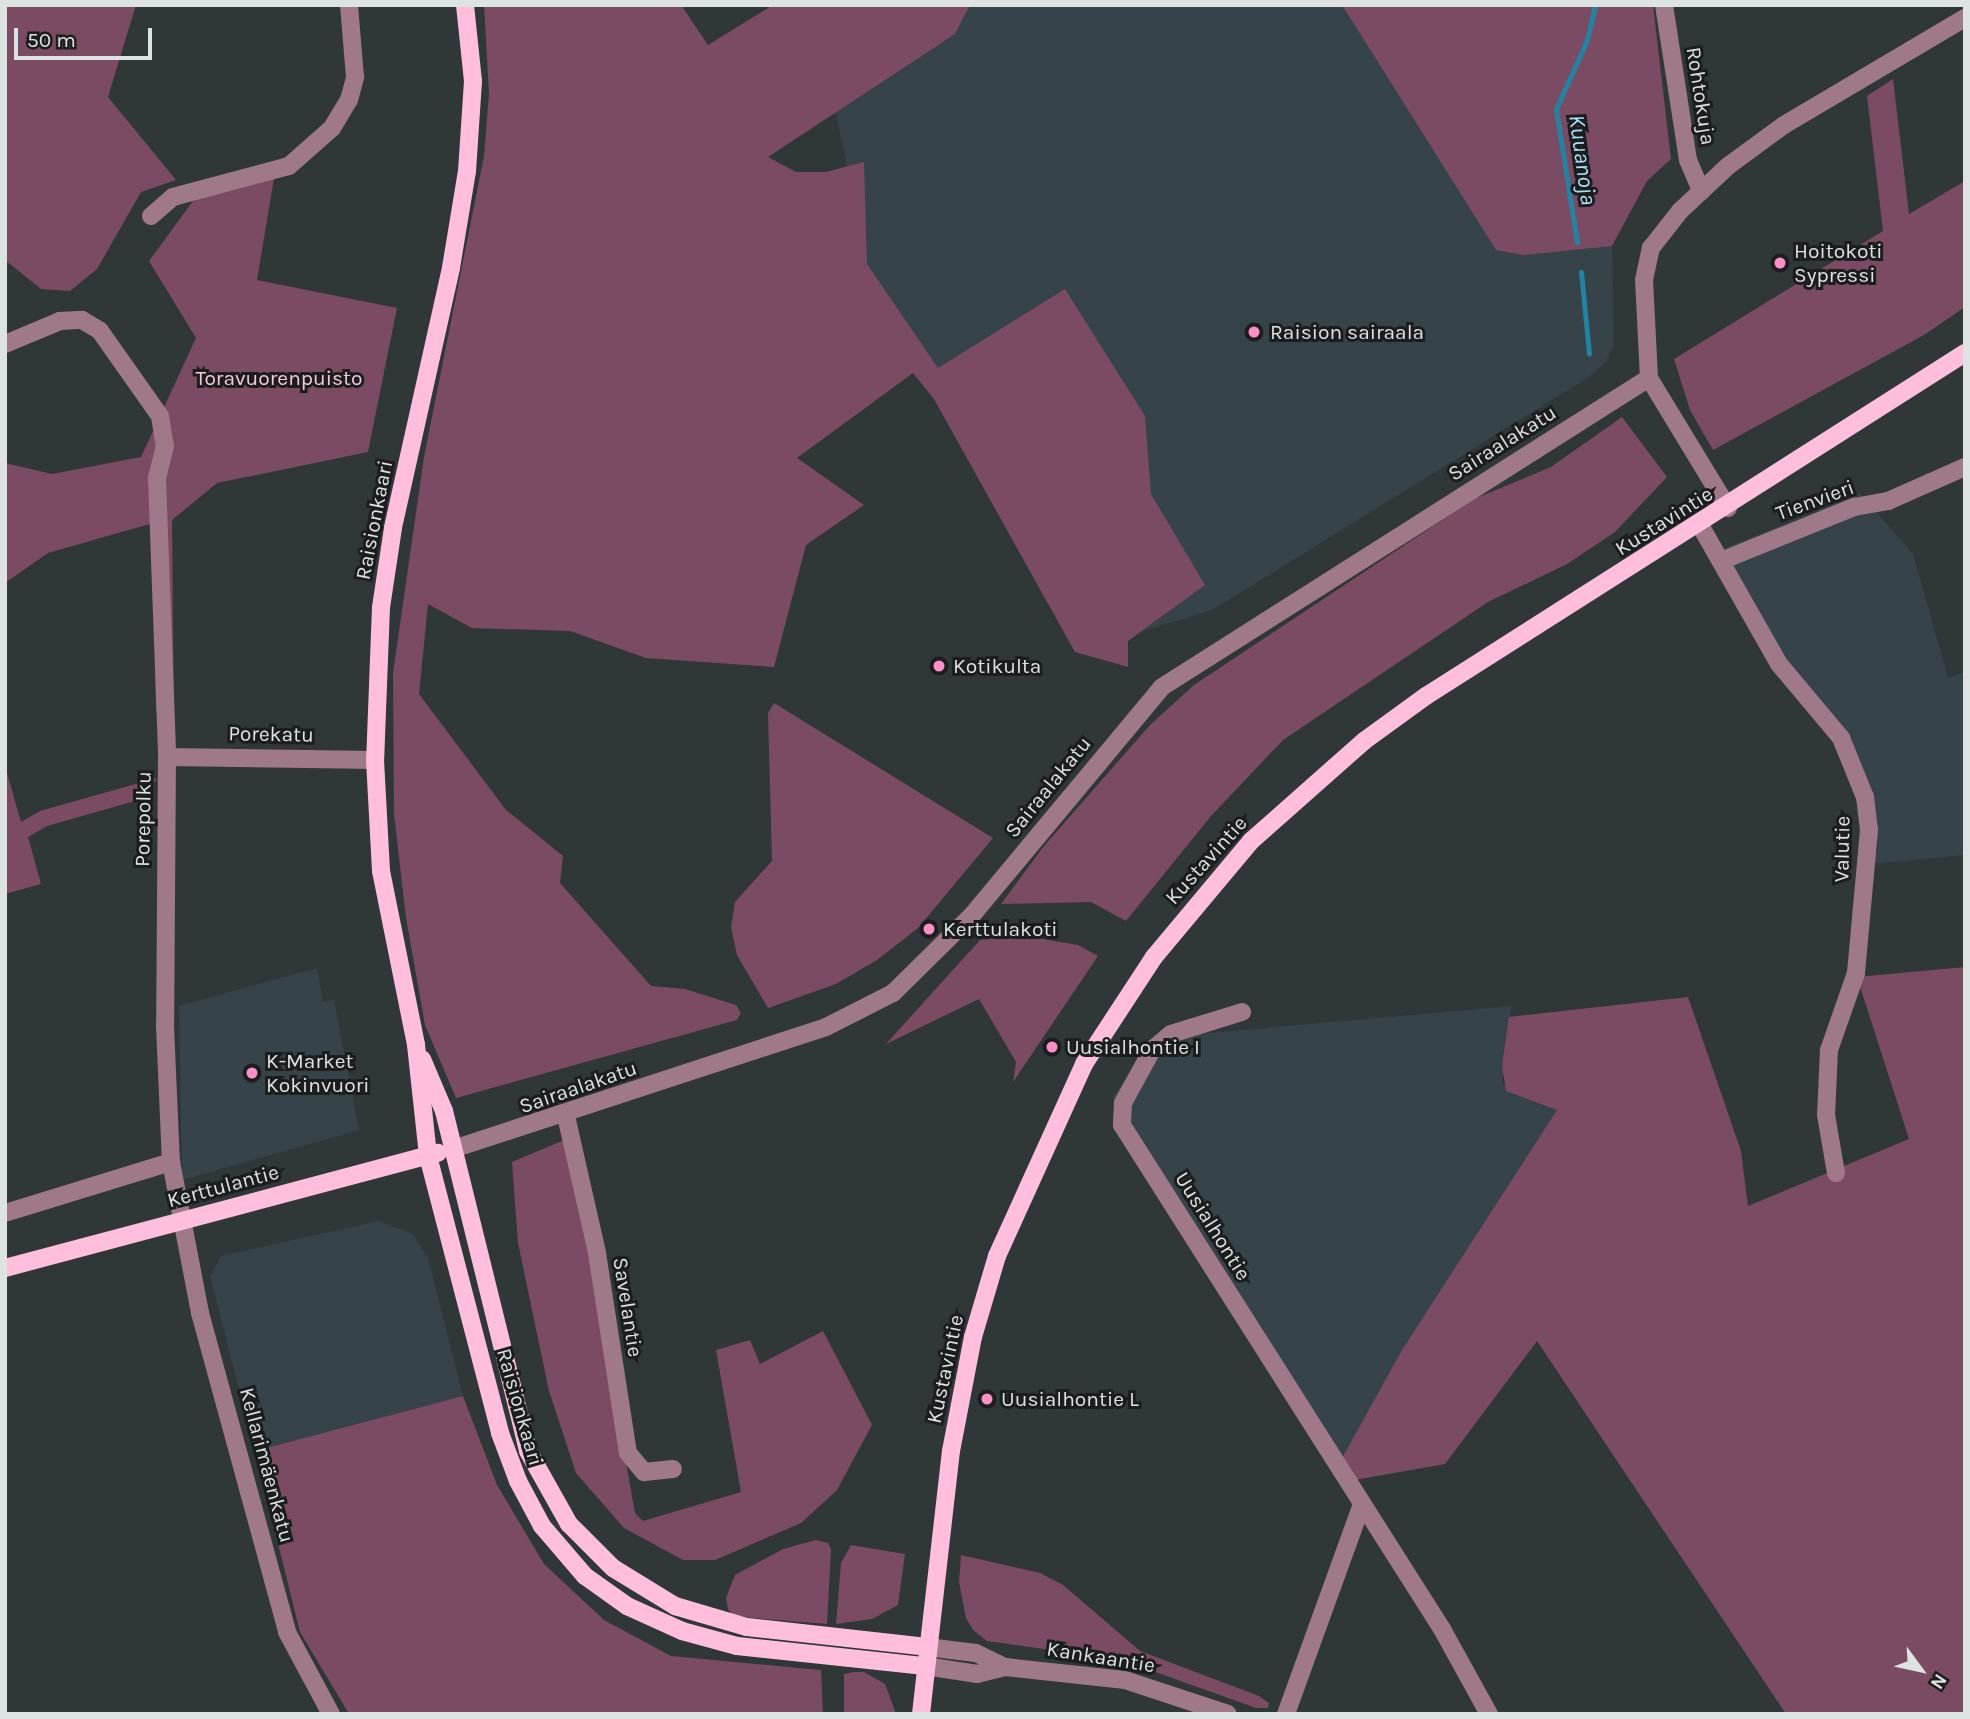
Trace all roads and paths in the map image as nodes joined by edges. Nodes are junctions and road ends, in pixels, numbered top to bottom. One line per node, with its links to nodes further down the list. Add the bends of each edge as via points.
1 (349, 5): 6 (street, via 355,77 349,100 332,128 289,166 173,197)
2 (465, 5): 15 (main road, Raisionkaari, via 473,82 467,171 451,268 391,541 381,607)
3 (1664, 5): 5 (street, Rohtokuja, via 1688,160)
4 (1965, 18): 5 (street, via 1784,125)
5 (1701, 191): 9 (street, via 1663,230 1646,260)
6 (151, 216)
7 (5, 344): 14 (street, Porepolku, via 60,321 82,320 100,331 160,416 166,446 157,478)
8 (1965, 353): 11 (main road, Kustavintie)
9 (1649, 378): 11 (street); 18 (street, Sairaalakatu, via 1162,687 973,914 893,993 826,1027)
10 (1965, 467): 13 (street, Tienvieri, via 1888,501 1854,507)
11 (1728, 508): 12 (main road, Kustavintie)
12 (1700, 525): 13 (street, Valutie); 28 (main road, Kustavintie, via 1426,696 1305,789 1199,898 1117,1010 1051,1128 997,1255 973,1336 951,1451)
13 (1721, 561): 22 (street, Valutie, via 1779,664 1841,738 1865,797 1869,830 1856,973 1829,1050 1826,1115)
14 (167, 757): 15 (street, Porekatu); 21 (street, Porepolku, via 165,1026)
15 (375, 760): 17 (main road, Raisionkaari, via 381,870)
16 (1242, 1012): 27 (street, Uusialhontie, via 1171,1034 1152,1050 1123,1103 1122,1125)
17 (416, 1045): 19 (main road, Raisionkaari, via 444,1111); 20 (main road, Raisionkaari)
18 (566, 1116): 19 (street, Sairaalakatu); 26 (street, Savelantie, via 597,1252 628,1453 643,1472)
19 (453, 1150): 20 (main road, Kerttulantie); 28 (main road, Raisionkaari, via 528,1451 551,1497 592,1548 640,1587 710,1618 747,1627)
20 (428, 1156): 24 (main road, Kerttulantie); 29 (main road, Raisionkaari, via 508,1460 542,1526 585,1576 627,1606 710,1640)
21 (171, 1162): 23 (street); 24 (street, Porepolku)
22 (1836, 1173)
23 (5, 1213)
24 (181, 1220): 25 (main road, Kerttulantie); 31 (street, Kellarimäenkatu, via 200,1313 288,1632)
25 (5, 1268)
26 (673, 1469)
27 (1362, 1504): 34 (street); 35 (street, Uusialhontie)
28 (927, 1647): 29 (main road, Kustavintie); 30 (street, Kankaantie, via 976,1653)
29 (925, 1666): 30 (street, Kankaantie, via 976,1674); 32 (main road, Kustavintie)
30 (1005, 1667): 33 (street, Kankaantie, via 1125,1680)
31 (331, 1714)
32 (921, 1714)
33 (1228, 1714)
34 (1286, 1714)
35 (1489, 1714)

